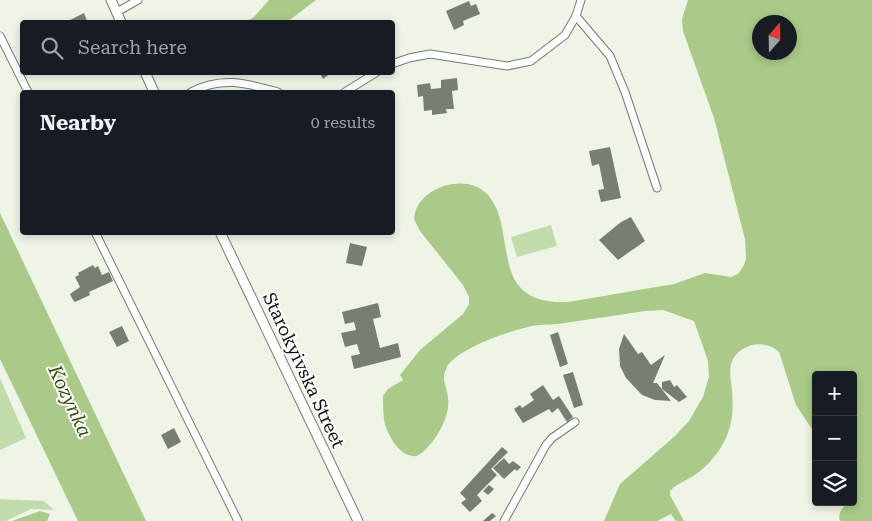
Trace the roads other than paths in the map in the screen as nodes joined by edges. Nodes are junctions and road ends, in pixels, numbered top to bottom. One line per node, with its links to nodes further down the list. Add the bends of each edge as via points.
1 (111, 0): 4 (street)
2 (138, 0): 4 (street)
3 (581, 0): 5 (street)
4 (117, 12): 6 (street)
5 (576, 16): 8 (street, via 565,35 531,61 507,66 430,54); 16 (street, via 610,56)
6 (120, 20)
7 (0, 36): 11 (street)
8 (395, 63)
9 (146, 75): 12 (street)
10 (372, 75): 15 (street)
11 (27, 90)
12 (153, 90)
13 (196, 90): 14 (street, via 214,82 234,82)
14 (269, 90)
15 (348, 90)
16 (656, 188)
17 (96, 235): 21 (street)
18 (221, 235): 20 (street, Starokyivska Street)
19 (575, 422): 22 (street, via 546,445)
20 (356, 520)
21 (238, 521)
22 (504, 521)

